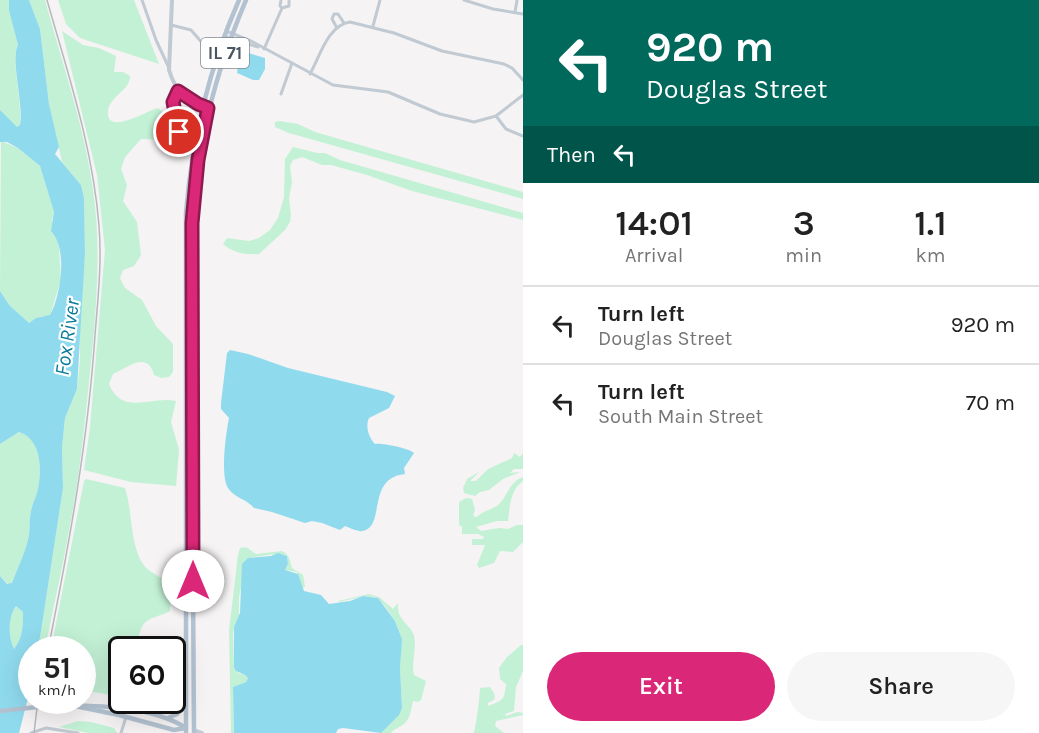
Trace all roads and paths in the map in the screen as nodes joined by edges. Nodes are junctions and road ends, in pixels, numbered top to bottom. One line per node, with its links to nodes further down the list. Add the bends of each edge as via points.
1 (142, 0): 21 (street)
2 (172, 0): 14 (street)
3 (239, 0): 17 (main road, IL 71)
4 (246, 0): 17 (main road, IL 71)
5 (280, 0): 10 (street)
6 (289, 0): 10 (street, via 288,6)
7 (380, 0): 15 (street)
8 (464, 0): 11 (street)
9 (517, 0): 11 (street)
10 (282, 8): 19 (street)
11 (515, 12): 12 (street)
12 (523, 14)
13 (344, 23): 15 (street); 16 (street); 16 (street, via 334,14 332,19)
14 (171, 25): 18 (street, via 191,30); 21 (street)
15 (373, 26): 23 (street, via 442,51 504,64)
16 (337, 28): 22 (street)
17 (228, 35): 19 (street); 27 (main road, IL 71)
18 (204, 45)
19 (264, 49): 20 (street)
20 (292, 63): 22 (street); 25 (street)
21 (169, 70): 24 (street)
22 (310, 74): 28 (street, via 339,87 388,92 474,122)
23 (523, 80)
24 (178, 91): 27 (street); 30 (street, via 173,102)
25 (280, 94)
26 (523, 95): 28 (street)
27 (206, 107): 31 (main road, IL 71, via 188,187 185,240); 42 (main road, IL 71, via 191,244)
28 (496, 116): 29 (street, via 508,130)
29 (523, 136)
30 (184, 154)
31 (186, 636)
32 (96, 705): 39 (main road)
33 (18, 709): 34 (main road, bridge)
34 (0, 711)
35 (96, 711): 38 (main road)
36 (177, 714): 39 (main road)
37 (186, 714): 40 (main road, IL 71)
38 (126, 717): 40 (main road); 44 (street)
39 (165, 719): 40 (main road, via 176,721)
40 (186, 730): 42 (main road)
41 (33, 732): 43 (street, via 46,728)
42 (194, 732): 45 (street)
43 (78, 733)
44 (121, 733)
45 (202, 733)

